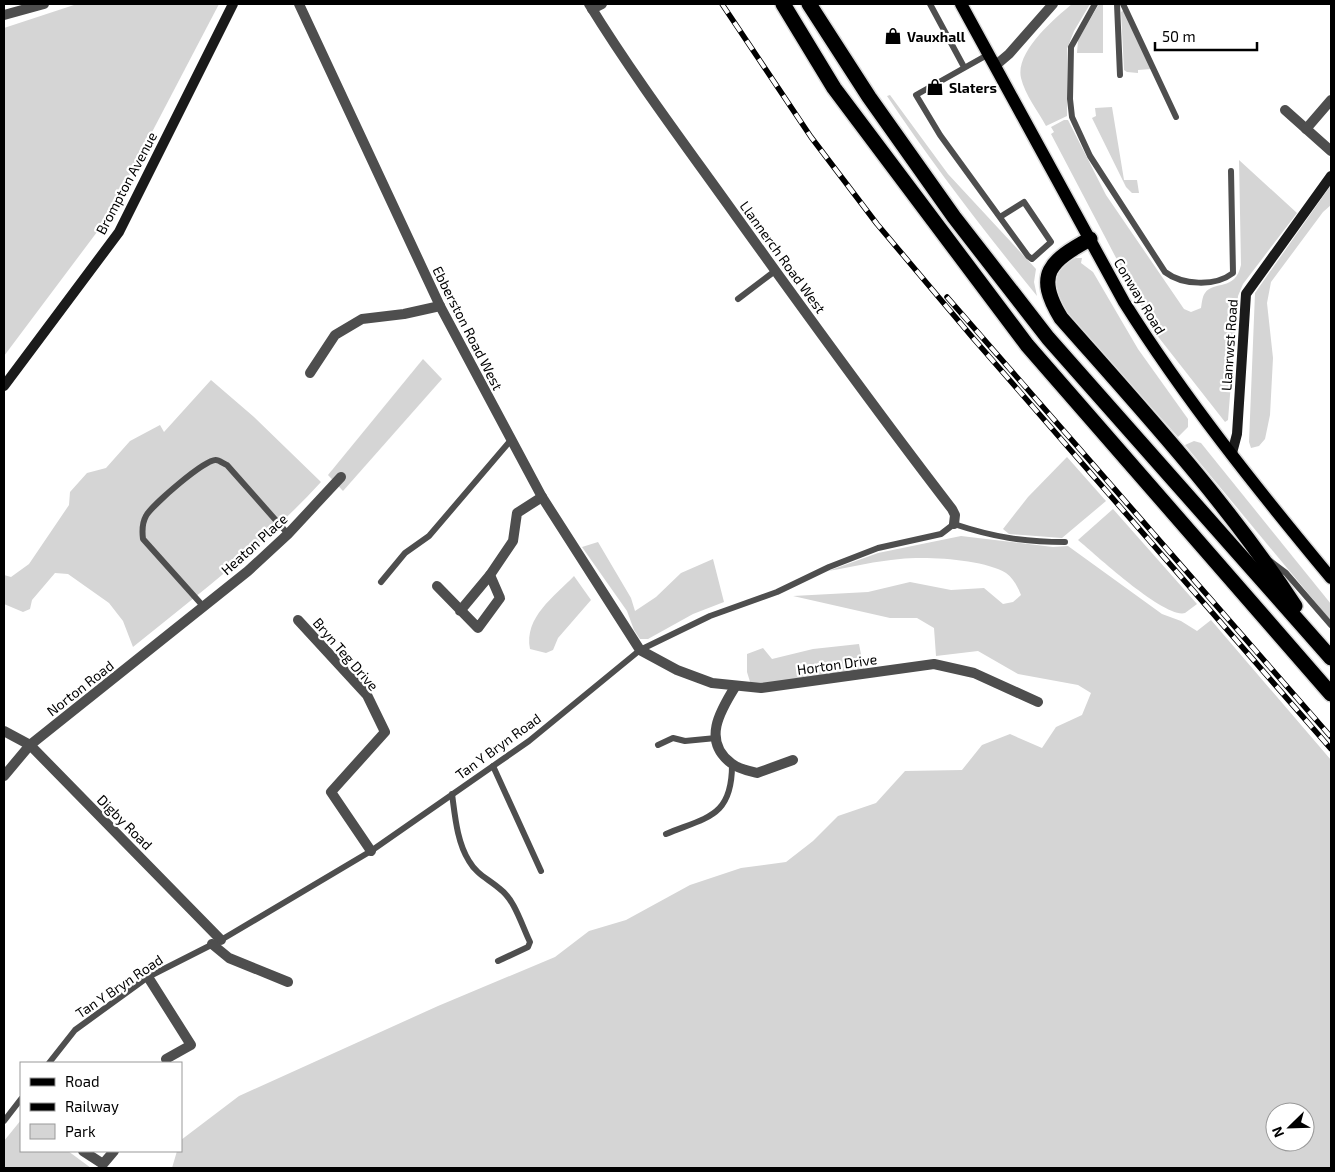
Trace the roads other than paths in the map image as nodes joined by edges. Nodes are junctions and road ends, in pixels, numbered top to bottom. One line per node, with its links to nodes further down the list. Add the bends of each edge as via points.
1 (44, 4): 14 (street)
2 (233, 4): 32 (main road, Brompton Avenue, via 119,232)
3 (299, 4): 30 (street, Ebberston Road West)
4 (772, 4): 18 (highway)
5 (783, 4): 18 (highway)
6 (809, 4): 51 (highway, via 869,98 954,217 1048,338)
7 (930, 4): 16 (lane)
8 (961, 4): 15 (main road, Conway Road)
9 (1053, 4): 15 (street, via 1009,54)
10 (1095, 4): 24 (lane, via 1071,46 1070,99 1074,123 1090,156 1153,255 1164,272 1174,279 1205,282 1233,273)
11 (1117, 4): 17 (lane)
12 (1123, 4): 21 (lane)
13 (594, 6): 28 (street, Llannerch Road West, via 685,145)
14 (4, 15)
15 (992, 59): 16 (lane); 27 (main road, Conway Road)
16 (964, 67): 26 (lane, via 916,95 940,135)
17 (1120, 75)
18 (834, 88): 53 (highway, via 1027,346)
19 (1331, 100): 22 (street)
20 (1285, 110): 22 (street)
21 (1176, 117)
22 (1306, 129): 23 (street)
23 (1331, 151)
24 (1231, 171)
25 (1331, 176): 34 (main road, Llanrwst Road, via 1246,294 1237,434)
26 (1000, 217): 26 (lane, via 1024,202 1050,242 1032,259)
27 (1090, 239): 34 (main road, Conway Road, via 1147,338); 40 (highway, via 1056,260 1048,274 1051,301 1062,318 1192,467)
28 (776, 271): 29 (lane); 37 (street, Llannerch Road West, via 873,406 952,508)
29 (738, 299)
30 (440, 306): 31 (street, via 362,320 335,335); 33 (street, Ebberston Road West)
31 (310, 373)
32 (4, 386)
33 (511, 440): 36 (street, Ebberston Road West); 43 (lane, via 429,536 405,553)
34 (1232, 453): 42 (main road, Conway Road)
35 (340, 477): 38 (street, Heaton Place)
36 (542, 496): 41 (street, via 517,514 513,541); 50 (street, Ebberston Road West)
37 (954, 524): 39 (lane, via 1035,542); 50 (lane, Tan Y Bryn Road, via 941,534 878,548 829,566 777,592 710,616)
38 (288, 534): 45 (street, Heaton Place); 45 (lane, via 227,465 216,460 195,470 146,515 141,529 143,538)
39 (1065, 542)
40 (1259, 553): 48 (lane, via 1286,573); 51 (highway)
41 (490, 575): 46 (street); 46 (street, via 500,598 478,628)
42 (1331, 578)
43 (381, 582)
44 (437, 586): 46 (street)
45 (203, 606): 49 (street, Heaton Place)
46 (460, 611)
47 (298, 620): 65 (street, Bryn Teg Drive, via 367,695 385,732 332,792)
48 (1331, 625)
49 (179, 626): 57 (street, Norton Road)
50 (640, 650): 52 (street, Horton Drive, via 678,670 712,683); 61 (lane, Tan Y Bryn Road)
51 (1327, 653)
52 (735, 687): 54 (street, Horton Drive, via 761,688 934,664 974,672); 56 (street, via 719,714)
53 (1331, 694)
54 (1038, 702)
55 (4, 731): 57 (street, Digby Road)
56 (716, 738): 58 (lane, via 685,741 673,738); 60 (street)
57 (30, 745): 62 (street, Norton Road); 67 (street, Digby Road)
58 (658, 745)
59 (792, 760): 60 (street, via 756,774)
60 (732, 765): 64 (lane, via 730,792 724,806)
61 (493, 766): 63 (lane, Tan Y Bryn Road); 66 (lane)
62 (4, 776)
63 (452, 794): 65 (lane, Tan Y Bryn Road); 68 (lane, via 457,830 467,859 509,899 530,942 528,947)
64 (666, 834)
65 (371, 851): 67 (lane, Tan Y Bryn Road)
66 (541, 871)
67 (216, 942): 69 (lane, Tan Y Bryn Road); 70 (street, Digby Road, via 229,958)
68 (498, 961)
69 (148, 977): 71 (street, via 190,1045); 72 (lane, Tan Y Bryn Road, via 75,1030)
70 (288, 982)
71 (166, 1059)
72 (50, 1062)
73 (20, 1100): 74 (lane)
74 (4, 1121)
75 (85, 1152): 76 (street, via 103,1164)
76 (113, 1152)

